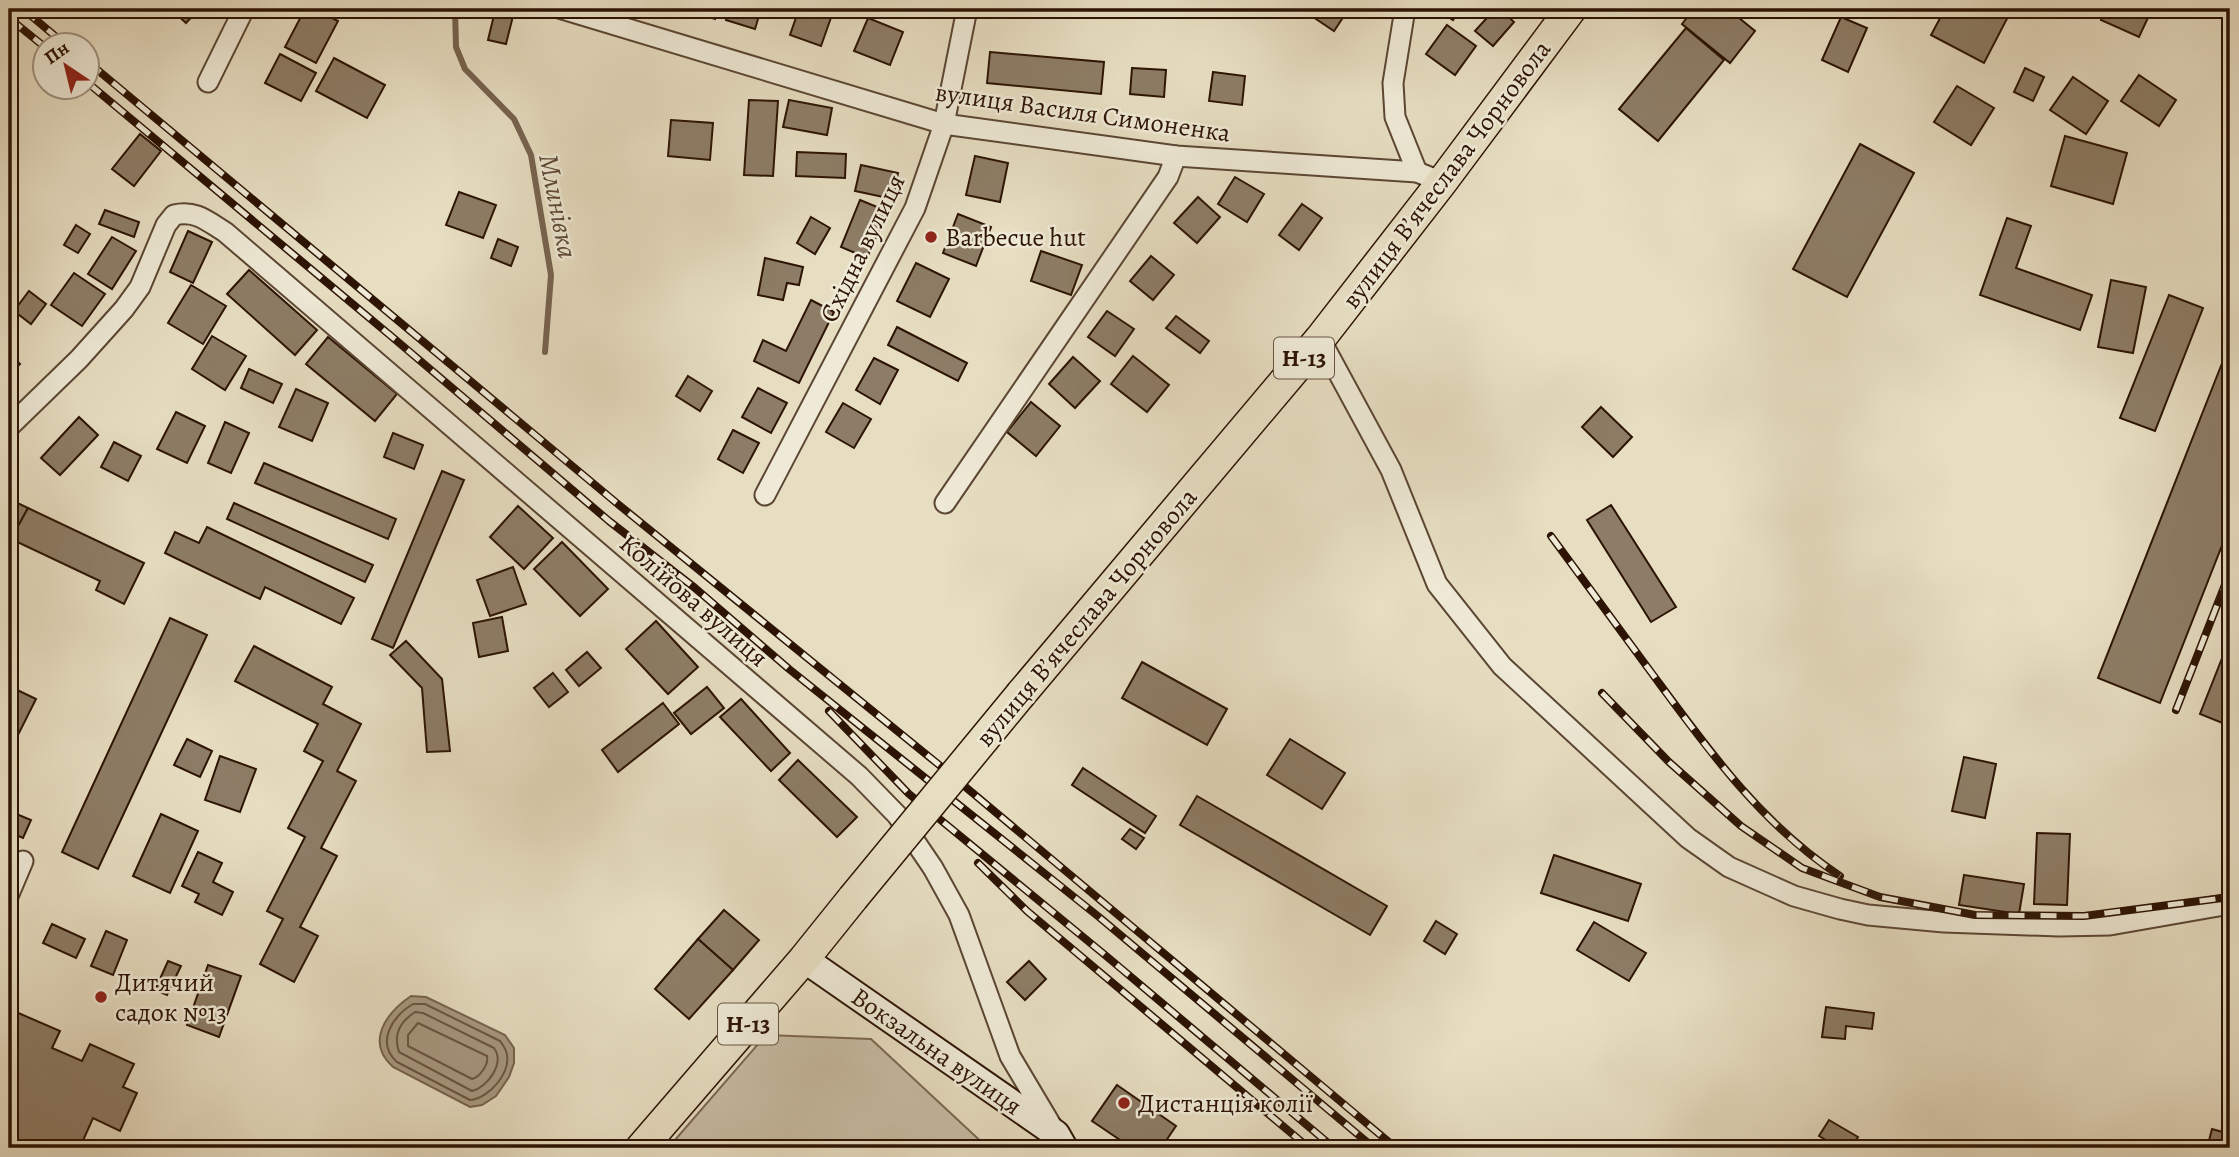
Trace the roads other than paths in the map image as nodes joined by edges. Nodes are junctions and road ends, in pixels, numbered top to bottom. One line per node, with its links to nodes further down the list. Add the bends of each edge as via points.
1 (244, 9): 6 (street)
2 (562, 9): 7 (street, вулиця Василя Симоненка)
3 (967, 9): 7 (street, Східна вулиця)
4 (1405, 9): 9 (street, via 1392,83 1395,117)
5 (1571, 9): 9 (main road, вулиця Вʼячеслава Чорновола / Н-13)
6 (208, 82)
7 (944, 124): 8 (street, вулиця Василя Симоненка); 12 (street, Східна вулиця, via 915,208)
8 (1176, 156): 9 (street, вулиця Василя Симоненка); 13 (street, via 1168,177)
9 (1430, 177): 10 (main road, вулиця Вʼячеслава Чорновола / Н-13)
10 (1320, 339): 16 (street, via 1391,470 1437,584 1502,666 1688,838 1729,867 1794,896 1840,909 1944,922 2110,925); 17 (main road, вулиця Вʼячеслава Чорновола / Н-13, bridge)
11 (9, 427): 18 (street, Колійова вулиця, via 124,309 140,287 174,215 187,212 225,232 859,776 897,815 959,915 1010,1056)
12 (765, 495)
13 (945, 503)
14 (23, 861): 15 (street)
15 (9, 894)
16 (2230, 904)
17 (804, 958): 18 (main road, Вокзальна вулиця); 19 (main road, Н-13)
18 (1060, 1141)
19 (641, 1148)

